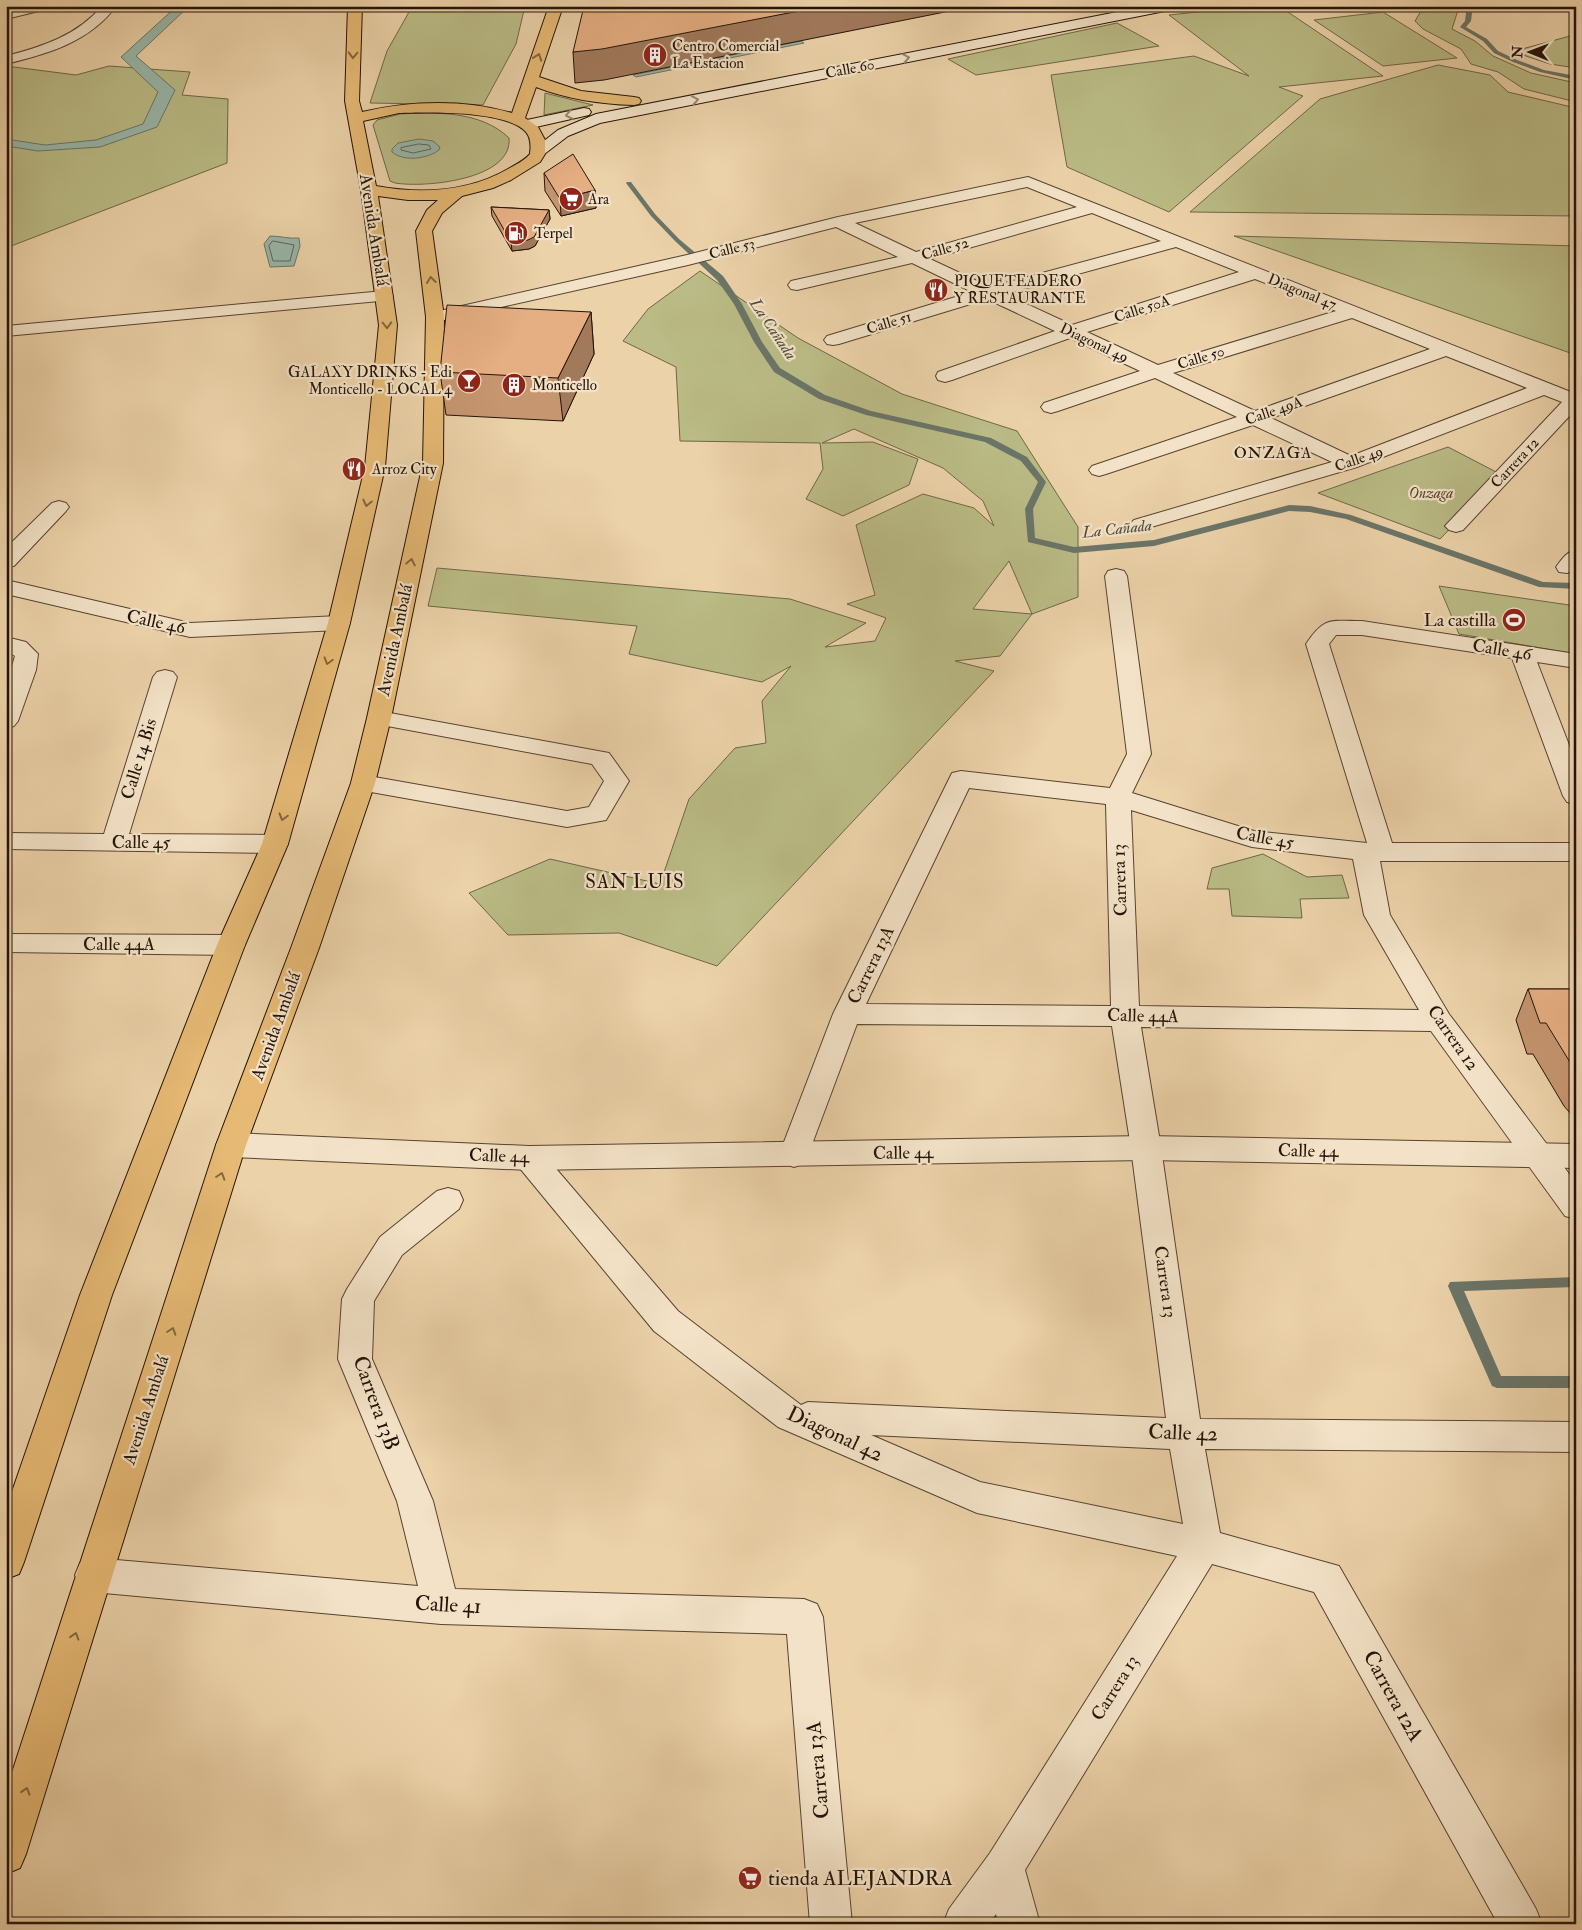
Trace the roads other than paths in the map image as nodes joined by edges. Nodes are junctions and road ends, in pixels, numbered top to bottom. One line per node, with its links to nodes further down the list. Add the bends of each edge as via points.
1 (42, 6): 7 (street)
2 (109, 6): 8 (street, via 93,24 70,38)
3 (355, 6): 11 (main road, Avenida Ambalá, one-way to 11)
4 (556, 6): 9 (main road, one-way to 4)
5 (1110, 6): 10 (street, Calle 60)
6 (1170, 6): 13 (street, Calle 60, one-way to 6, via 563,133 596,119)
7 (6, 14)
8 (6, 60)
9 (530, 79): 10 (main road, via 549,88 591,99); 12 (main road)
10 (634, 101): 12 (street, Calle 60, one-way to 12)
11 (354, 118): 12 (main road, via 398,109 433,108 476,112); 15 (main road, Avenida Ambalá)
12 (522, 122): 13 (main road, via 536,134)
13 (538, 152): 16 (main road, via 532,161 504,178)
14 (1028, 182): 17 (street, Diagonal 47); 18 (street, Calle 53)
15 (369, 190): 16 (main road, via 394,196); 24 (main road, Avenida Ambalá)
16 (456, 193): 26 (main road, Avenida Ambalá, one-way to 16, via 424,231 429,218)
17 (1092, 208): 19 (street, Diagonal 47); 20 (street, Calle 52)
18 (838, 222): 20 (street, Diagonal 49); 26 (street, Calle 53, via 705,256)
19 (1176, 242): 21 (street, Diagonal 47); 23 (street, Calle 51)
20 (914, 258): 22 (street, Calle 52); 23 (street, Diagonal 49)
21 (1255, 273): 25 (street, Diagonal 47); 28 (street, Calle 50A)
22 (797, 286)
23 (988, 293): 28 (street, Diagonal 49); 29 (street, Calle 51)
24 (384, 296): 27 (street); 45 (main road, Avenida Ambalá, one-way to 45, via 388,325 375,467)
25 (1353, 312): 30 (street, Diagonal 47); 31 (street, Calle 50)
26 (435, 317): 51 (main road, Avenida Ambalá, one-way to 26, via 433,463)
27 (6, 331)
28 (1072, 332): 31 (street, Diagonal 49); 32 (street, Calle 50A)
29 (833, 340)
30 (1447, 349): 33 (street, Diagonal 47); 36 (street, Calle 49A)
31 (1156, 372): 35 (street, Calle 50); 36 (street, Diagonal 49)
32 (945, 376)
33 (1544, 388): 34 (street, Diagonal 47); 37 (street, Calle 49)
34 (1575, 400): 41 (street, Carrera 12)
35 (1051, 407)
36 (1254, 418): 37 (street, Diagonal 49); 38 (street, Calle 49A)
37 (1350, 463): 40 (street, Calle 49)
38 (1099, 470)
39 (59, 507): 42 (street)
40 (1141, 524)
41 (1456, 526)
42 (6, 561)
43 (1116, 576): 56 (street, Carrera 13, via 1139,754)
44 (6, 588): 45 (street, Calle 46, via 190,630)
45 (339, 623): 59 (main road, Avenida Ambalá, one-way to 59)
46 (1317, 644): 48 (street, Calle 46, via 1330,628 1362,628); 60 (street, Carrera 12)
47 (16, 649): 52 (street, via 24,670)
48 (1522, 653): 49 (street, Calle 46); 55 (street)
49 (1576, 661)
50 (165, 677): 58 (street, Calle 14 Bis)
51 (379, 718): 54 (main road, Avenida Ambalá); 54 (street, via 600,758 617,781 597,814 567,819)
52 (6, 721)
53 (961, 779): 56 (street, Calle 45); 64 (street, Carrera 13A)
54 (363, 783): 67 (main road, Avenida Ambalá)
55 (1576, 796)
56 (1118, 798): 60 (street, Calle 45, via 1252,839); 65 (street, Carrera 13)
57 (6, 841): 58 (street, Calle 45)
58 (114, 841): 59 (street, Calle 45)
59 (275, 844): 63 (main road, Avenida Ambalá)
60 (1373, 852): 61 (street, Calle 45); 66 (street, Carrera 12, via 1377,915)
61 (1576, 852)
62 (6, 943): 63 (street, Calle 44A)
63 (231, 945): 79 (main road, Avenida Ambalá, via 96,1296)
64 (847, 1014): 65 (street, Calle 44A); 69 (street, Carrera 13A)
65 (1125, 1016): 66 (street, Calle 44A); 68 (street, Carrera 13)
66 (1439, 1021): 70 (street, Carrera 12)
67 (231, 1145): 72 (street, Calle 44); 80 (main road, Avenida Ambalá, one-way to 67)
68 (1146, 1148): 69 (street, Calle 44); 70 (street, Calle 44); 76 (street, Carrera 13)
69 (794, 1155): 72 (street, Calle 44)
70 (1539, 1156): 71 (street, Calle 44); 74 (street, Carrera 12)
71 (1576, 1156)
72 (529, 1158): 75 (street, Diagonal 42, via 666,1321)
73 (448, 1200): 81 (street, Carrera 13B, via 391,1246 358,1299 355,1359 415,1501)
74 (1576, 1207)
75 (790, 1416): 76 (street, Calle 42); 78 (street, Diagonal 42, via 977,1498)
76 (1186, 1434): 77 (street, Calle 42); 78 (street, Carrera 13)
77 (1576, 1437)
78 (1204, 1545): 84 (street, Carrera 13); 88 (street, Carrera 12A, via 1326,1578)
79 (6, 1562)
80 (94, 1575): 81 (street, Calle 41); 83 (main road, Avenida Ambalá, one-way to 80)
81 (441, 1606): 82 (street, Calle 41)
82 (804, 1617): 85 (street, Carrera 13A)
83 (6, 1854)
84 (1004, 1867): 86 (street, Carrera 13); 87 (street)
85 (831, 1924)
86 (964, 1924)
87 (1019, 1924)
88 (1521, 1924)

